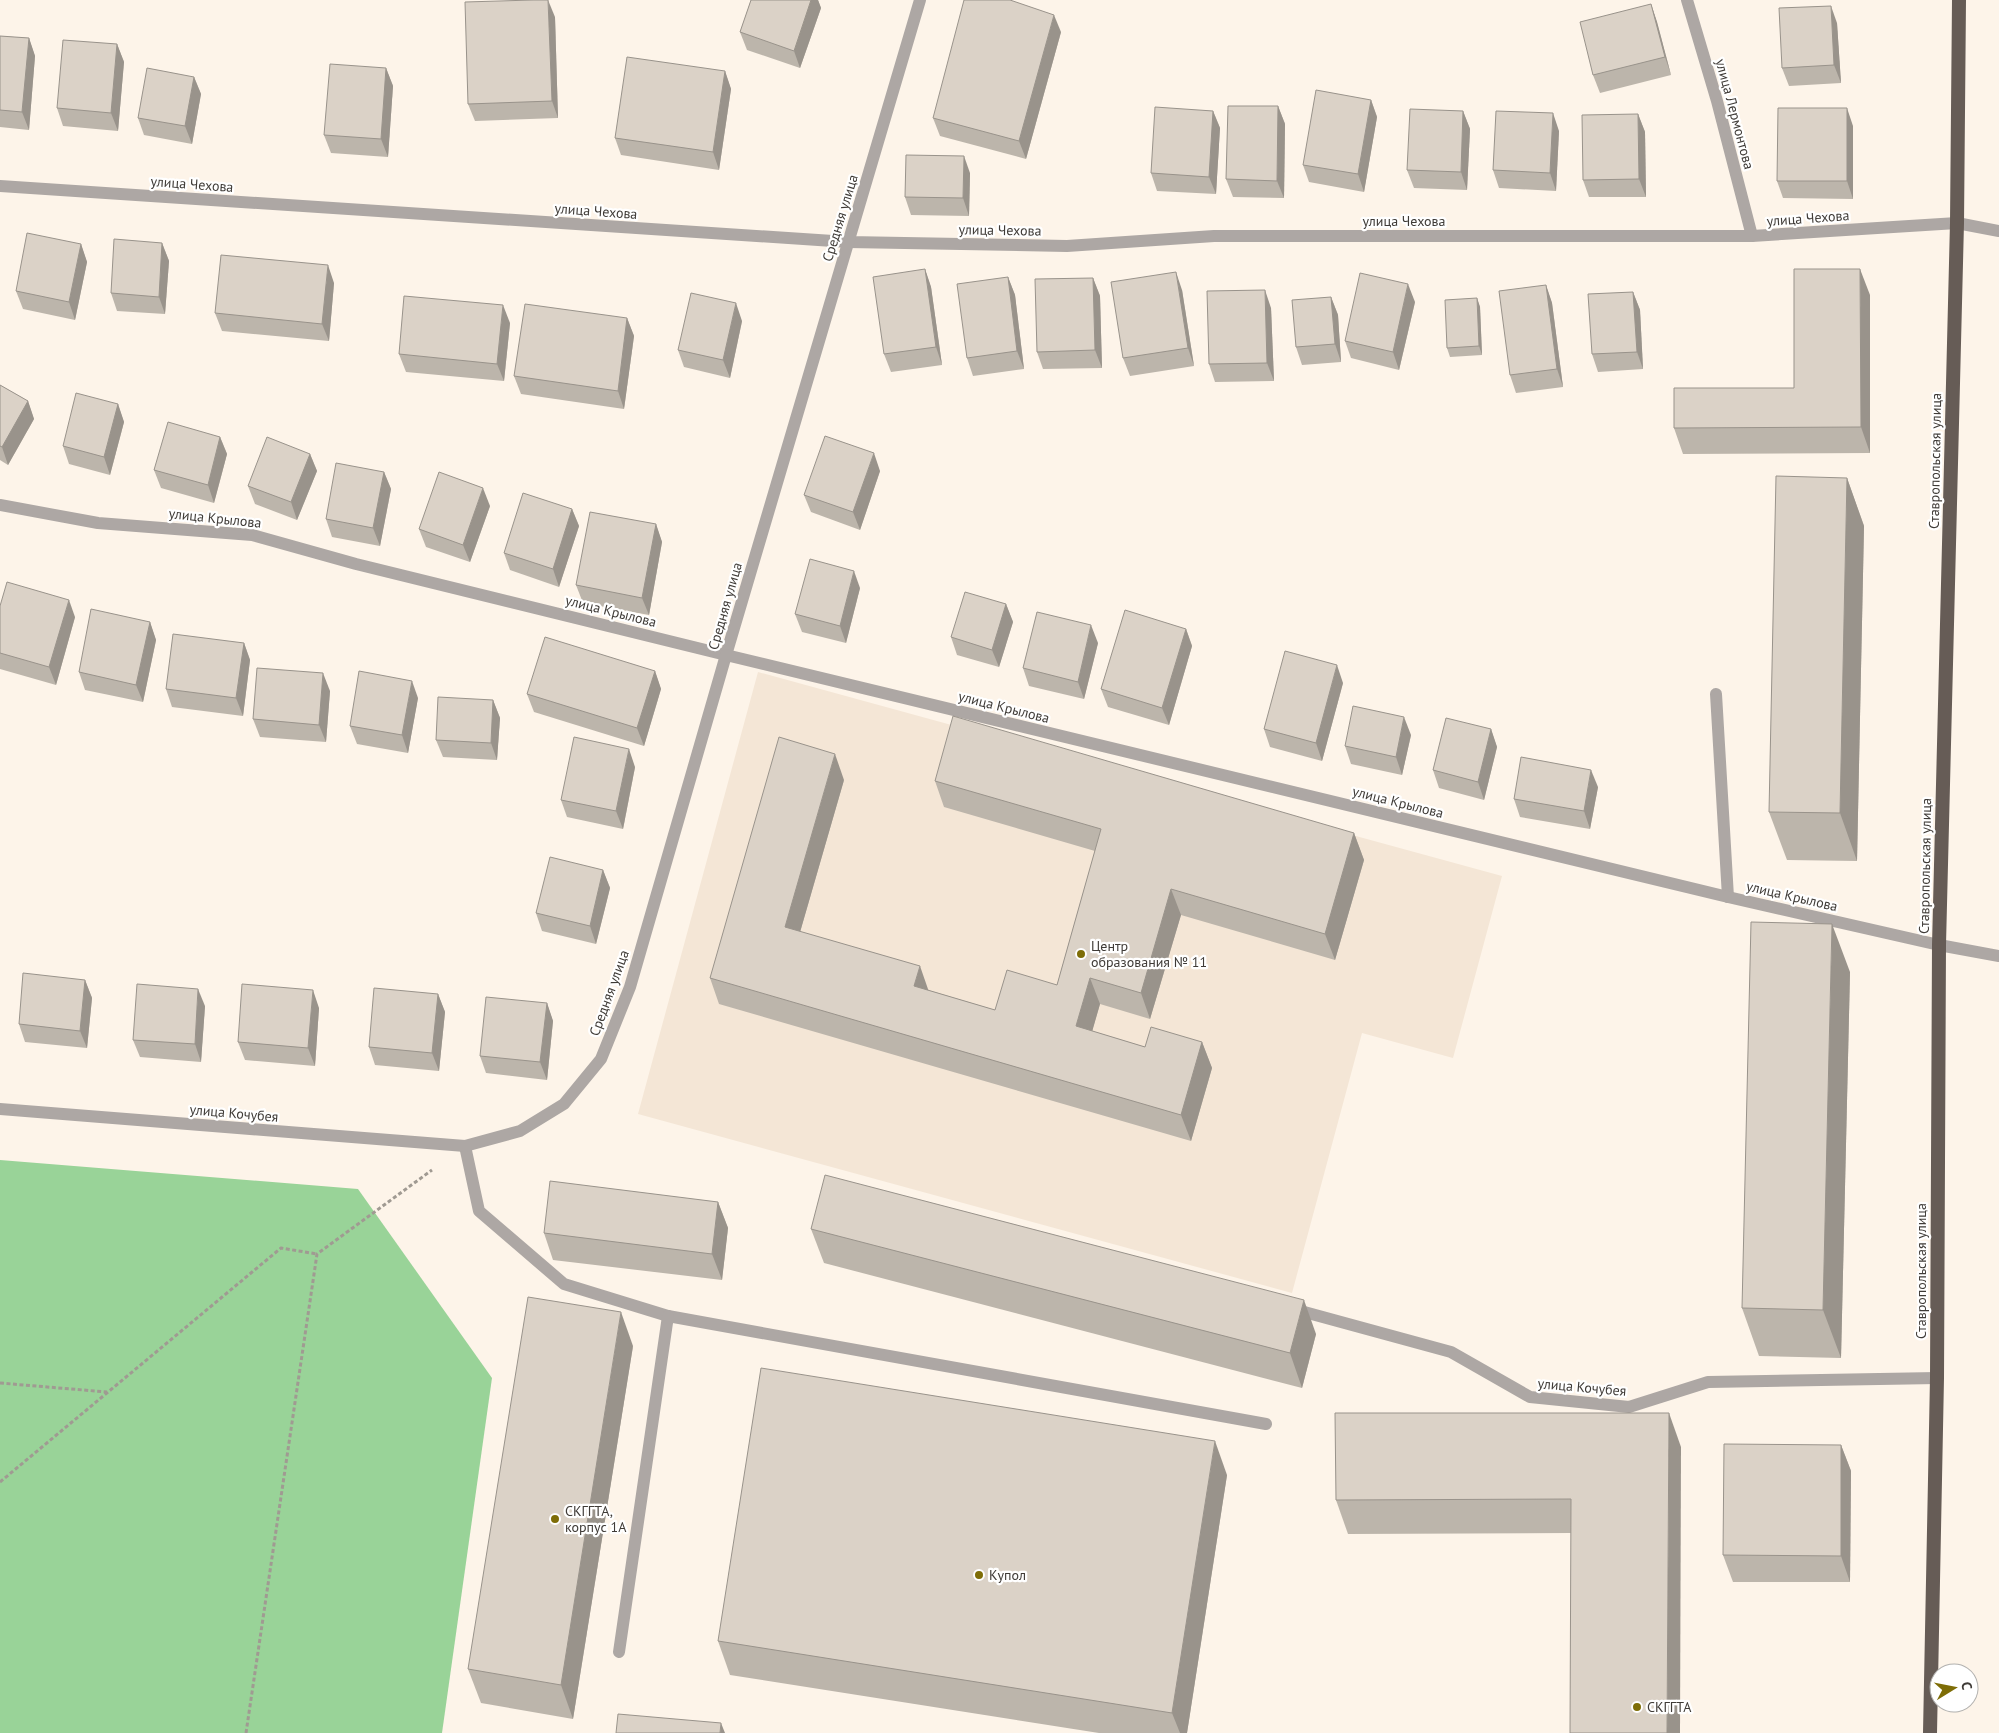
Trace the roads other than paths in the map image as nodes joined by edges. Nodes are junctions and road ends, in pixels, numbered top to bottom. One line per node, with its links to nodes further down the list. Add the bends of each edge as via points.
1 (920, 0): 8 (street, Средняя улица)
2 (1688, 0): 7 (street, улица Лермонтова)
3 (1959, 0): 5 (highway, Ставропольская улица)
4 (0, 186): 8 (street, улица Чехова)
5 (1957, 223): 6 (street, улица Чехова); 7 (street, улица Чехова); 13 (highway, Ставропольская улица)
6 (1999, 231)
7 (1752, 236): 8 (street, улица Чехова, via 1214,236 1067,246)
8 (848, 242): 10 (street, Средняя улица)
9 (0, 505): 10 (street, улица Крылова, via 98,523 252,535 356,564)
10 (726, 655): 12 (street, улица Крылова); 16 (street, Средняя улица, via 630,987 601,1060 564,1104 520,1131)
11 (1716, 694): 12 (street)
12 (1728, 897): 13 (street, улица Крылова)
13 (1940, 945): 14 (street, улица Крылова); 19 (highway, Ставропольская улица)
14 (1999, 956)
15 (0, 1109): 16 (street, улица Кочубея)
16 (465, 1146): 18 (street, via 479,1211 564,1284)
17 (1298, 1310): 19 (street, улица Кочубея, via 1451,1352 1530,1397 1629,1407 1708,1382)
18 (668, 1316): 20 (street); 21 (street)
19 (1937, 1378): 22 (highway, Ставропольская улица)
20 (1266, 1424)
21 (620, 1652)
22 (1930, 1733)

